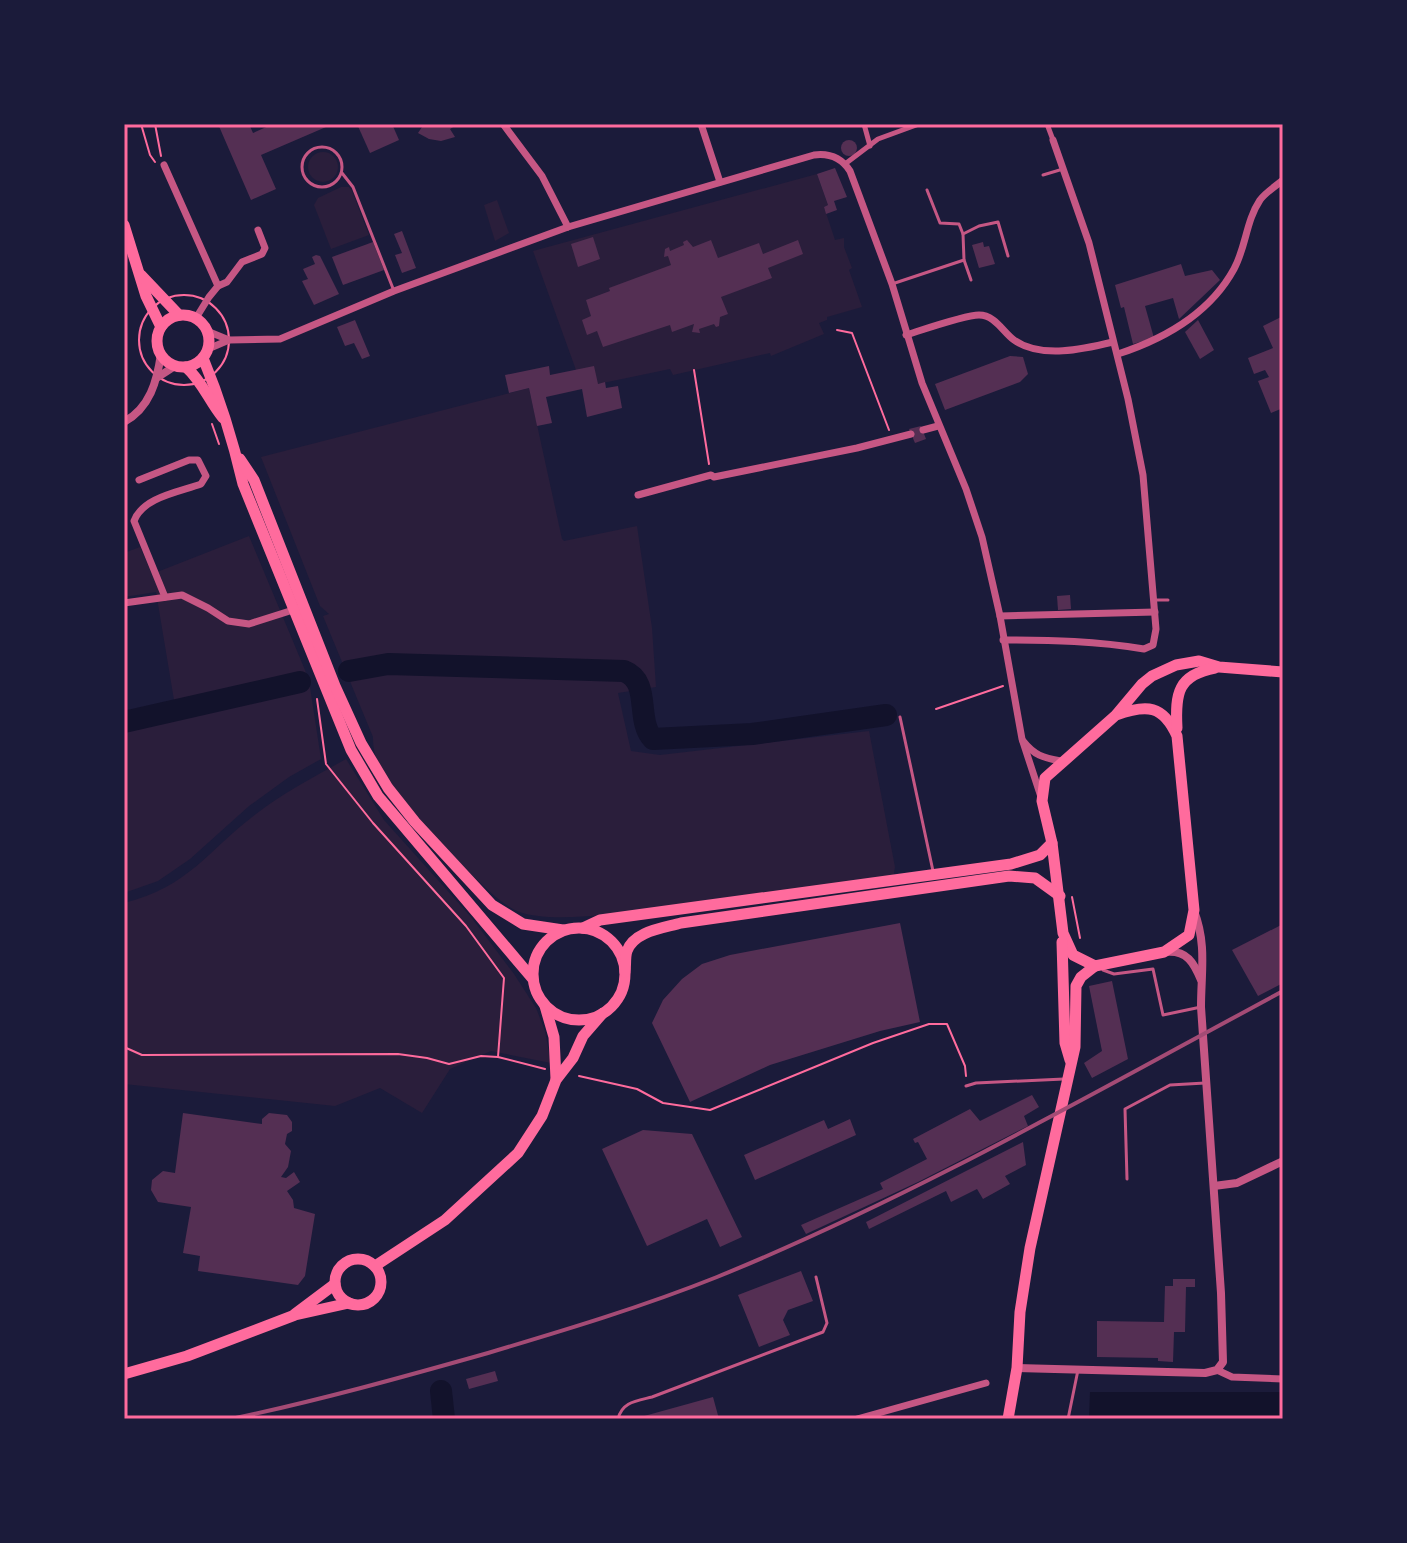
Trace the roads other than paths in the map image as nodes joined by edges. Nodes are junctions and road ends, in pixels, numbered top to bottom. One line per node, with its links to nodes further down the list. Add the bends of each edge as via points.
1 (503, 124): 17 (street, via 542,176)
2 (701, 124): 14 (street)
3 (864, 124): 7 (street)
4 (919, 124): 7 (street)
5 (1047, 124): 6 (street)
6 (1053, 140): 10 (street)
7 (870, 146): 8 (street)
8 (845, 164): 14 (street, via 831,155 814,155); 24 (street)
9 (164, 165): 25 (street)
10 (1063, 169): 12 (lane); 33 (street, via 1089,243)
11 (342, 173): 11 (lane, via 341,161 328,148 310,151 303,161 303,174 317,186 335,183); 26 (lane, via 353,187)
12 (1043, 175)
13 (1283, 180): 36 (street, via 1261,198 1234,269 1216,294 1167,334)
14 (720, 182): 17 (street)
15 (927, 190): 19 (lane, via 940,223 959,224)
16 (124, 225): 22 (main road)
17 (568, 227): 26 (street)
18 (258, 230): 25 (street, via 262,254 242,262)
19 (963, 234): 20 (lane, via 998,222); 21 (lane)
20 (1008, 256)
21 (964, 260): 23 (lane); 24 (lane)
22 (140, 274): 27 (main road); 29 (main road)
23 (971, 280)
24 (892, 284): 31 (street)
25 (218, 286): 28 (street)
26 (394, 291): 32 (street, via 280,339)
27 (179, 315): 28 (main road); 29 (main road)
28 (196, 318): 30 (main road)
29 (161, 327): 34 (main road)
30 (207, 331): 32 (street); 35 (main road)
31 (906, 335): 33 (street, via 979,315 993,319 1014,340 1041,350); 41 (street)
32 (229, 340): 35 (street)
33 (1113, 342): 36 (street)
34 (161, 354): 37 (main road); 38 (street)
35 (206, 354): 37 (main road); 39 (main road)
36 (1118, 354): 49 (street, via 1143,475)
37 (180, 366): 38 (street); 39 (main road)
38 (158, 377): 40 (street, via 148,400)
39 (205, 380): 44 (main road, via 220,399)
40 (124, 422)
41 (938, 426): 42 (street); 53 (street, via 982,537)
42 (923, 430)
43 (911, 434): 46 (street)
44 (236, 453): 51 (main road); 68 (main road, via 254,480 352,724 388,788 492,905 523,924)
45 (139, 480): 47 (street, via 189,460 198,460 206,476 201,484 145,505 134,521)
46 (638, 495)
47 (165, 597): 50 (street); 51 (street, via 182,595 228,621 249,624)
48 (1168, 600): 49 (lane)
49 (1154, 601): 52 (street)
50 (124, 603)
51 (293, 610): 73 (main road, via 341,729 378,796)
52 (1155, 612): 53 (street); 54 (street, via 1153,645 1144,649 1083,641)
53 (1000, 616): 54 (street)
54 (1003, 640): 60 (street)
55 (1219, 667): 56 (main road); 57 (main road, via 1199,661 1152,676); 59 (main road, via 1185,679 1175,707)
56 (1283, 672)
57 (1116, 715): 59 (main road, via 1152,708 1170,721); 61 (main road)
58 (900, 717): 64 (lane)
59 (1177, 736): 66 (main road)
60 (1022, 739): 61 (street, via 1032,753); 62 (street)
61 (1061, 761): 62 (main road, via 1045,778)
62 (1042, 801): 63 (main road)
63 (1052, 843): 64 (main road, via 1025,861); 65 (main road)
64 (934, 874): 67 (main road, via 600,920)
65 (1060, 896): 69 (main road); 72 (main road, via 1035,878 1009,876 681,923 634,941)
66 (1194, 910): 70 (main road, via 1189,935); 74 (street, via 1202,941)
67 (583, 928): 68 (main road); 72 (main road, via 617,947)
68 (563, 930): 73 (main road, via 536,954)
69 (1063, 933): 71 (main road, via 1073,955); 78 (main road, via 1065,1043)
70 (1164, 952): 71 (main road); 74 (street, via 1186,956)
71 (1095, 966): 76 (lane, via 1114,974 1153,969 1163,1015); 78 (main road, via 1076,986)
72 (625, 972): 77 (main road, via 618,999)
73 (532, 978): 75 (main road)
74 (1201, 981): 76 (street)
75 (545, 1006): 77 (main road, via 573,1020); 80 (main road)
76 (1201, 1007): 81 (street)
77 (603, 1013): 80 (main road)
78 (1070, 1060): 79 (main road)
79 (1068, 1079): 82 (lane); 91 (main road, via 1030,1248)
80 (556, 1080): 86 (main road, via 542,1116 518,1153 445,1220)
81 (1207, 1083): 84 (lane, via 1170,1085 1125,1109); 85 (street)
82 (966, 1086)
83 (1283, 1161): 85 (street, via 1237,1183)
84 (1127, 1179)
85 (1214, 1186): 93 (street, via 1224,1349)
86 (375, 1266): 88 (main road, via 363,1259 349,1260 338,1269); 89 (main road, via 381,1285 375,1297 363,1304)
87 (816, 1277): 97 (lane, via 827,1323 823,1332 628,1404)
88 (335, 1284): 89 (main road); 90 (main road)
89 (349, 1303): 90 (main road)
90 (295, 1315): 94 (main road)
91 (1017, 1368): 92 (street); 99 (main road)
92 (1078, 1370): 93 (street); 100 (lane)
93 (1217, 1370): 95 (street, via 1232,1377)
94 (124, 1374)
95 (1283, 1379)
96 (986, 1383): 98 (street)
97 (618, 1419)
98 (857, 1419)
99 (1008, 1419)
100 (1068, 1419)

